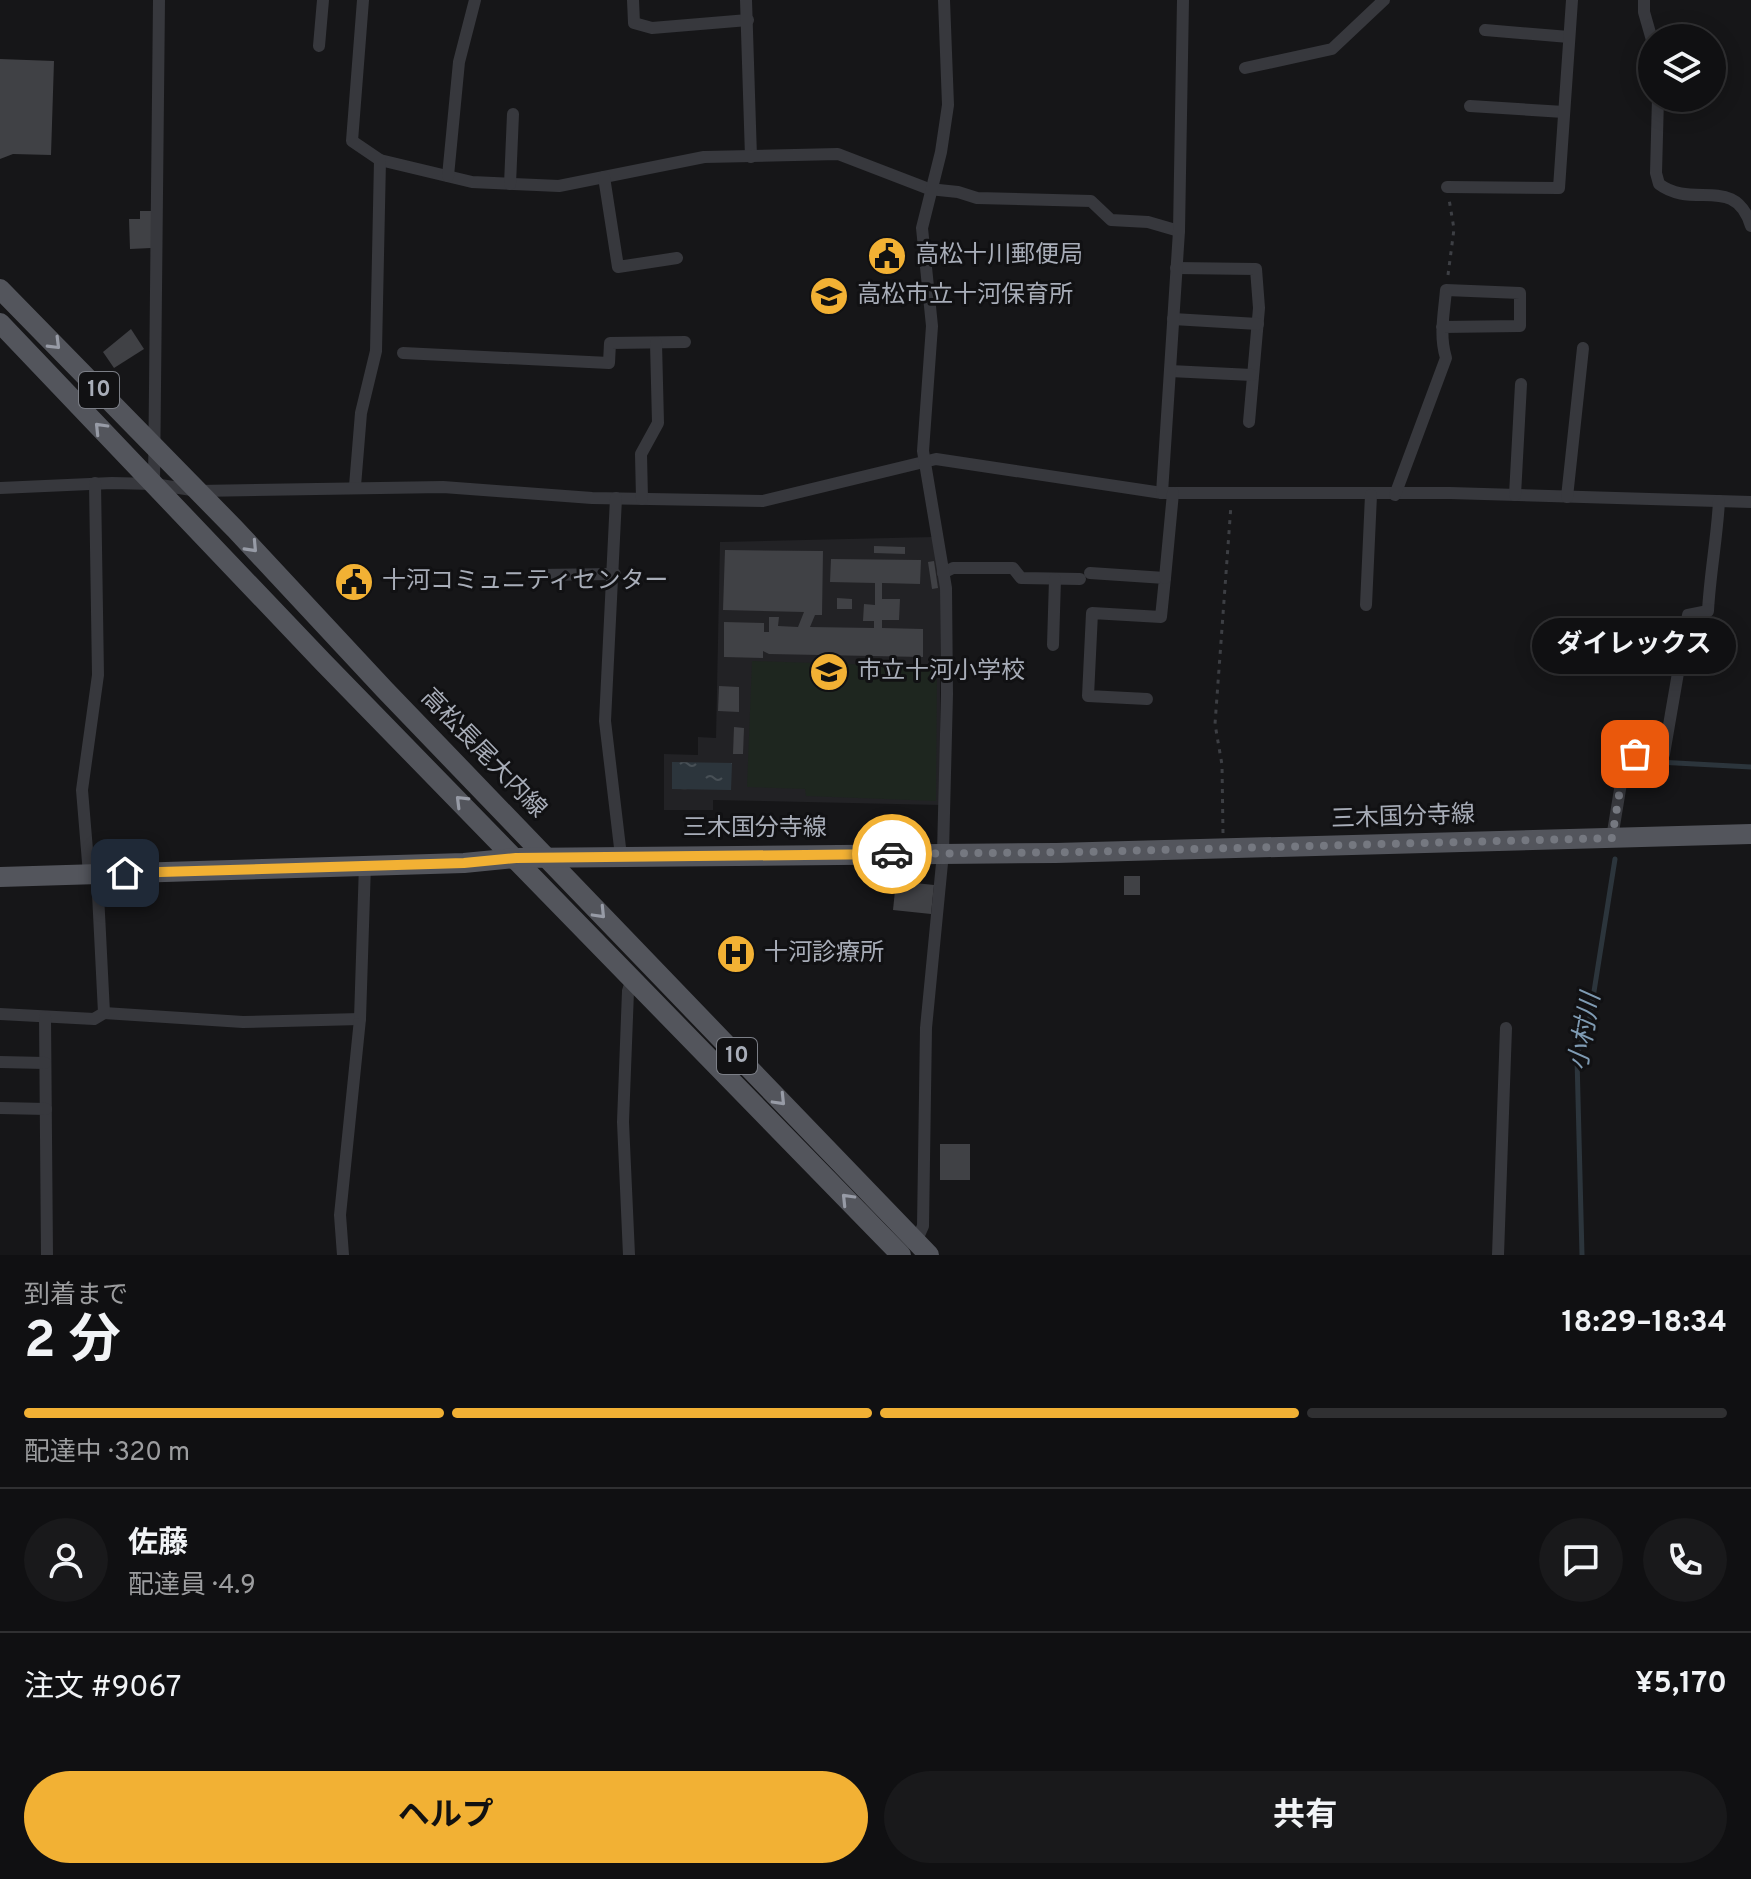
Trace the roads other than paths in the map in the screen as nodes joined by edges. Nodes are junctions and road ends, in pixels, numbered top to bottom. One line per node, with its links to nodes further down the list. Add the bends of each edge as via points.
1 (159, 0): 46 (street)
2 (323, 0): 16 (street)
3 (363, 0): 23 (street, via 352,141)
4 (475, 0): 24 (street, via 459,62)
5 (633, 0): 12 (street, via 634,23 652,28)
6 (746, 0): 12 (street)
7 (944, 0): 28 (street, via 948,105)
8 (1183, 0): 30 (street)
9 (1384, 0): 17 (street, via 1332,49)
10 (1572, 0): 15 (street)
11 (1644, 0): 13 (street)
12 (748, 20): 22 (street)
13 (1647, 24)
14 (1485, 30): 15 (street)
15 (1569, 37): 19 (street)
16 (319, 46)
17 (1245, 68)
18 (1470, 106): 19 (street)
19 (1564, 112): 27 (street, via 1559,188)
20 (1658, 112): 29 (street, via 1659,184 1681,194 1730,196 1741,203)
21 (513, 114): 26 (street)
22 (751, 157): 25 (street, via 704,157); 28 (street, via 838,154)
23 (380, 160): 24 (street); 50 (street, via 376,351 361,413)
24 (448, 176): 26 (street)
25 (604, 177): 26 (street, via 559,186); 31 (street, via 618,267)
26 (510, 184)
27 (1447, 187)
28 (929, 189): 30 (street, via 977,198 1091,201 1111,220); 47 (street, via 922,228 932,326)
29 (1751, 226)
30 (1179, 231): 32 (street)
31 (677, 258)
32 (1176, 268): 34 (street); 36 (street, via 1256,269)
33 (0, 289): 46 (main road, 高松長尾大内線 / 10, one-way to 46)
34 (1173, 319): 36 (street); 42 (street)
35 (0, 323): 49 (main road, 高松長尾大内線 / 10, one-way to 35)
36 (1258, 324): 43 (street)
37 (1442, 327): 37 (street, via 1446,290 1520,293 1520,326); 55 (street, via 1446,358)
38 (685, 342): 39 (street)
39 (656, 343): 41 (street, via 610,343 609,363); 59 (street, via 658,423 641,454)
40 (1583, 348): 57 (street)
41 (403, 353)
42 (1170, 371): 43 (street); 53 (street)
43 (1252, 375): 45 (street)
44 (1521, 384): 56 (street)
45 (1249, 422)
46 (156, 447): 49 (street); 52 (main road, 高松長尾大内線 / 10)
47 (924, 462): 53 (street, via 936,459); 59 (street, via 763,501); 62 (street)
48 (95, 483): 49 (street); 51 (street); 77 (street, via 98,675 82,790)
49 (154, 484): 52 (street); 75 (main road, 高松長尾大内線 / 10, one-way to 49)
50 (355, 486): 52 (street); 58 (street)
51 (0, 488)
52 (198, 491): 74 (main road, 高松長尾大内線 / 10, one-way to 74)
53 (1168, 493): 54 (street); 65 (street)
54 (1371, 495): 55 (street); 67 (street)
55 (1395, 495): 56 (street)
56 (1515, 495): 57 (street)
57 (1567, 497): 60 (street)
58 (616, 498): 59 (street); 63 (street)
59 (642, 499)
60 (1719, 501): 61 (street); 71 (street, via 1708,611 1688,615 1664,754 1625,759)
61 (1751, 502)
62 (943, 573): 66 (street, via 953,568 1013,568 1021,578); 72 (street)
63 (615, 574): 64 (street); 73 (street, via 605,721)
64 (539, 575)
65 (1165, 578): 66 (street); 69 (street, via 1161,617 1092,613 1088,696)
66 (1055, 579): 68 (street)
67 (1366, 605)
68 (1053, 645)
69 (1147, 699)
70 (1751, 834): 71 (main road, 三木国分寺線)
71 (1612, 838): 72 (main road, 三木国分寺線)
72 (943, 853): 73 (main road, 三木国分寺線); 89 (street, via 926,1028 923,1226)
73 (621, 856): 74 (main road, 三木国分寺線)
74 (545, 857): 75 (main road, 三木国分寺線); 89 (main road, 高松長尾大内線 / 10, one-way to 89)
75 (516, 858): 76 (main road, 三木国分寺線); 79 (main road, 高松長尾大内線 / 10)
76 (365, 864): 77 (main road, 三木国分寺線); 83 (street)
77 (93, 874): 78 (main road, 三木国分寺線); 80 (street)
78 (0, 877)
79 (632, 979): 89 (main road, 高松長尾大内線 / 10, one-way to 79); 92 (street, via 623,1122)
80 (104, 1013): 82 (street, via 94,1019); 83 (street, via 243,1022)
81 (0, 1014): 82 (street)
82 (45, 1017): 86 (street)
83 (360, 1019): 91 (street, via 340,1215)
84 (1506, 1028): 93 (street)
85 (0, 1062): 86 (street)
86 (45, 1063): 88 (street)
87 (0, 1108): 88 (street)
88 (46, 1109): 90 (street)
89 (914, 1252)
90 (47, 1255)
91 (343, 1255)
92 (629, 1255)
93 (1498, 1255)

